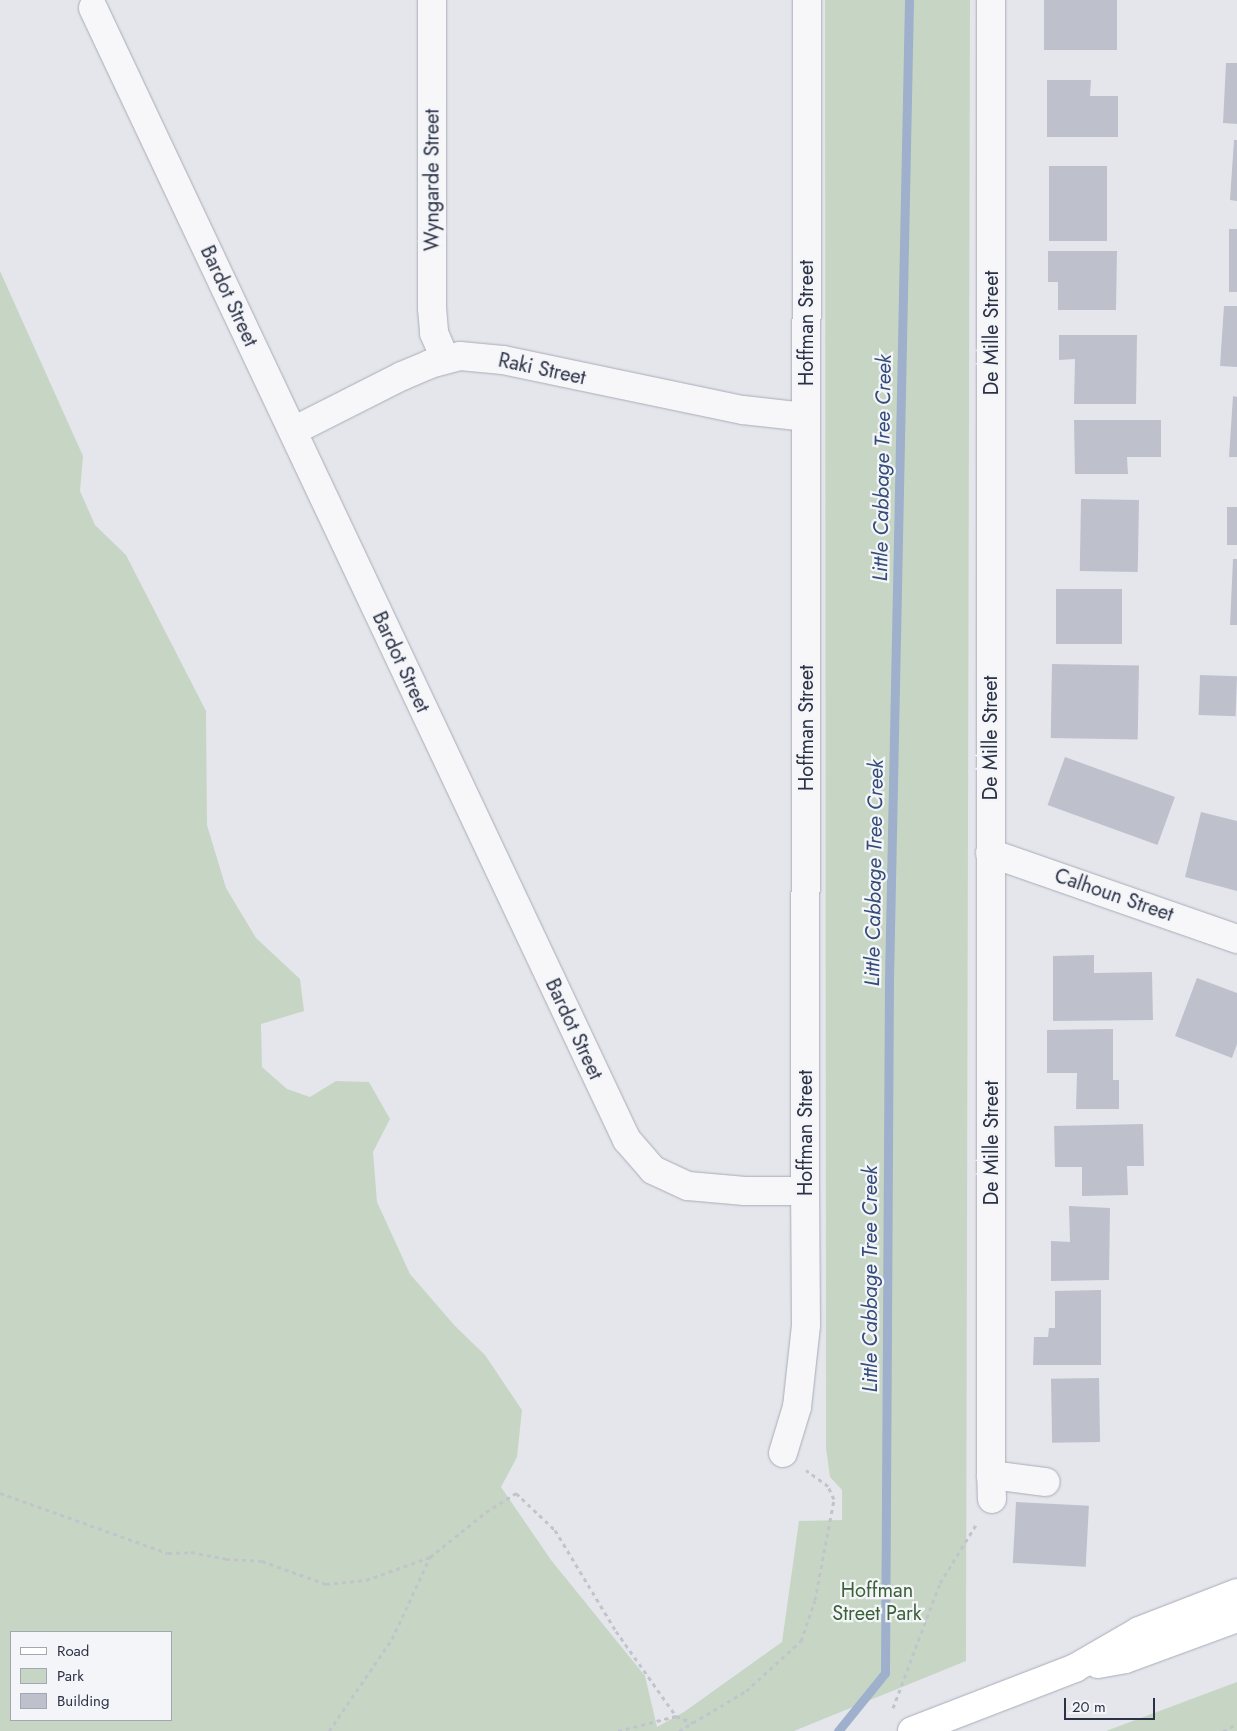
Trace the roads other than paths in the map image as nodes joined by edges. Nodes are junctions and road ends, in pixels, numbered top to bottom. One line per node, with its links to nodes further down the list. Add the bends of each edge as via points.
1 (432, 0): 5 (street, Wyngarde Street, via 432,308 434,332)
2 (807, 0): 6 (street, Hoffman Street)
3 (991, 0): 8 (street, De Mille Street)
4 (93, 8): 7 (street, Bardot Street)
5 (445, 359): 6 (street, Raki Street, via 460,356 503,360 743,410); 7 (street, Raki Street, via 402,376)
6 (805, 417): 10 (street, Hoffman Street)
7 (293, 431): 10 (street, Bardot Street, via 627,1140 653,1170 688,1186)
8 (990, 853): 9 (street, Calhoun Street); 12 (street, De Mille Street, via 991,1488)
9 (1237, 939)
10 (804, 1191): 11 (street, Hoffman Street, via 806,1325 797,1407)
11 (783, 1453)
12 (1046, 1482)
13 (1237, 1593): 15 (main road, via 1139,1631)
14 (1237, 1618): 15 (main road, via 1126,1659)
15 (1074, 1668): 16 (main road)
16 (917, 1729)

